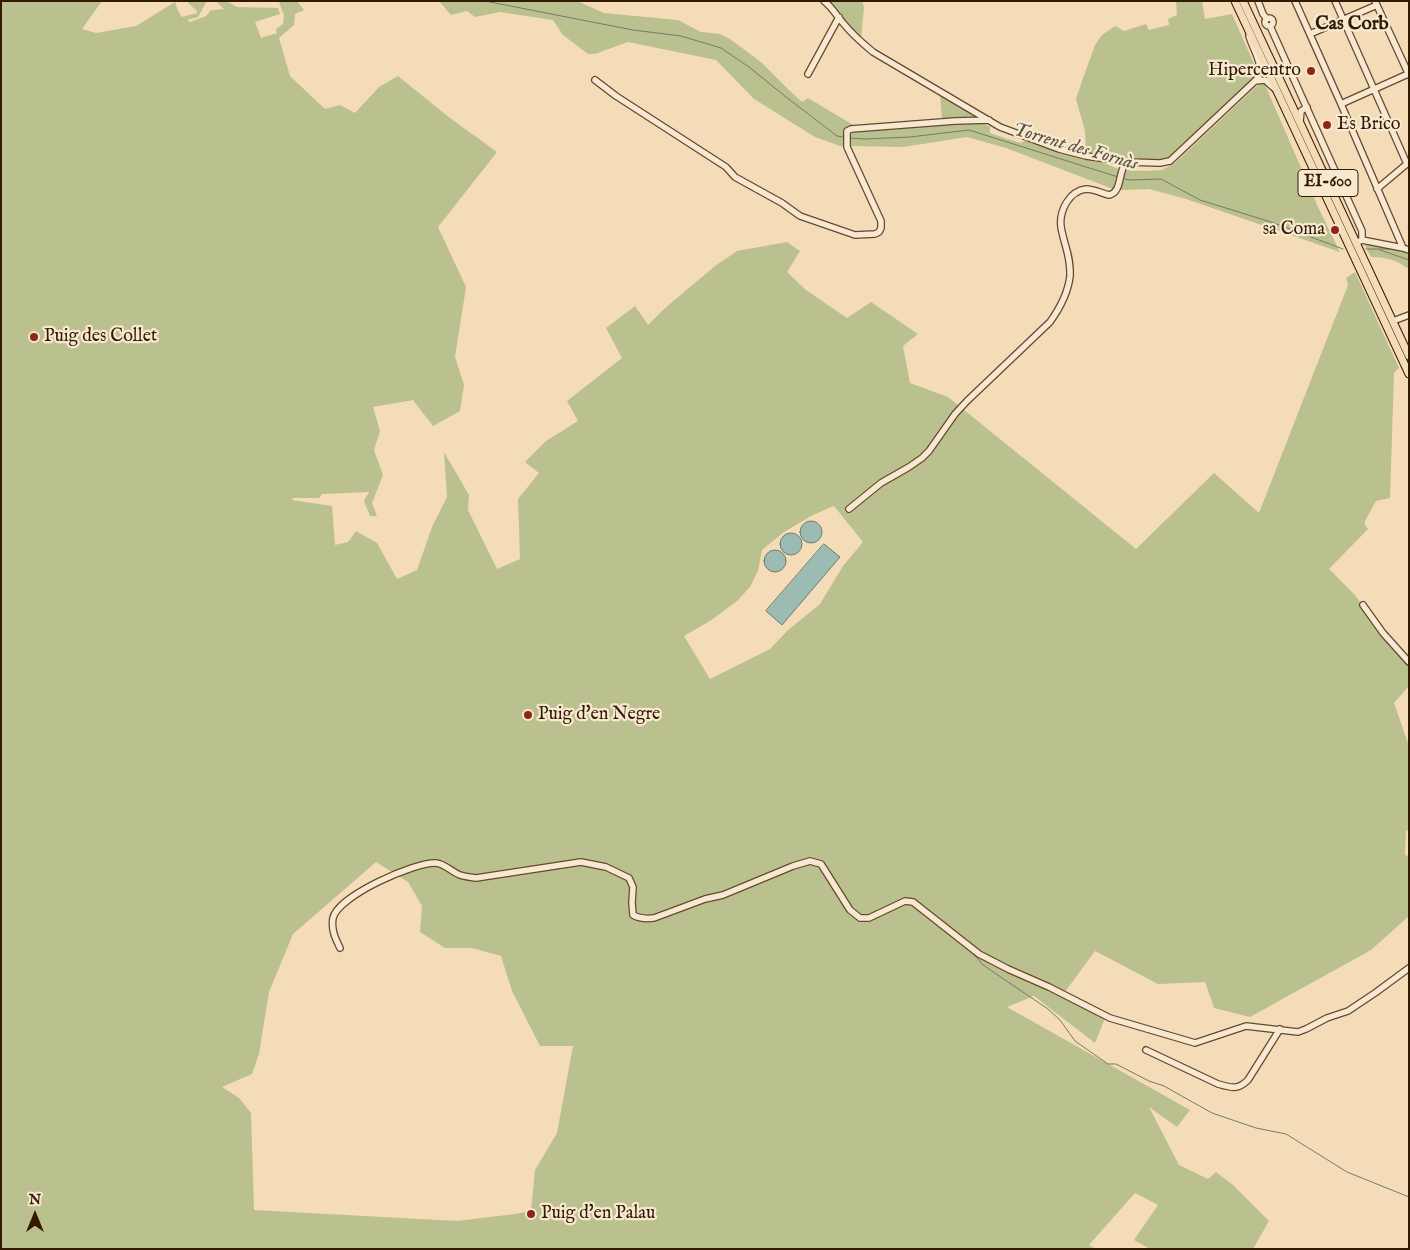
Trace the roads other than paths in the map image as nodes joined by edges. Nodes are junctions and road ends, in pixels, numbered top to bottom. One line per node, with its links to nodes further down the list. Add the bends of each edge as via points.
1 (824, 1): 8 (street)
2 (1235, 1): 10 (main road, EI-600)
3 (1243, 1): 21 (main road, EI-600)
4 (1258, 1): 19 (street, via 1267,18 1265,24 1270,26)
5 (1295, 1): 11 (street)
6 (1335, 1): 9 (street)
7 (1376, 3): 9 (street); 13 (street)
8 (839, 17): 12 (street); 20 (street, via 873,52)
9 (1343, 20): 11 (street); 16 (street)
10 (1248, 29): 15 (street, via 1260,65 1260,74); 17 (main road, EI-600)
11 (1310, 34): 18 (street)
12 (808, 74)
13 (1408, 75): 16 (street)
14 (595, 80): 20 (street, via 726,167 735,177 800,216 855,235 875,234 881,228 847,147 847,131)
15 (1255, 81): 17 (street, via 1265,80); 23 (street, via 1170,161 1128,162)
16 (1375, 89): 18 (street); 22 (street)
17 (1276, 91): 30 (main road, EI-600)
18 (1341, 104): 24 (street)
19 (1307, 107): 21 (street, via 1301,111); 25 (street, via 1362,231)
20 (989, 120): 23 (street, via 1059,149 1121,161)
21 (1300, 122): 25 (main road, EI-600)
22 (1408, 163): 24 (street)
23 (1123, 166): 31 (street, via 1116,191 1112,194 1086,189 1072,195 1064,207 1061,228 1070,275 1066,294 1050,322 967,401 922,458)
24 (1377, 189): 26 (street)
25 (1359, 242): 26 (street); 28 (main road, EI-600)
26 (1406, 249)
27 (1409, 314): 28 (street)
28 (1392, 321): 29 (main road, EI-600)
29 (1409, 356)
30 (1409, 374)
31 (849, 509)
32 (1363, 605): 33 (street)
33 (1409, 662)
34 (340, 948): 36 (street, via 333,935 333,917 342,904 378,881 424,864 438,863 462,876 476,878 581,862 606,867 629,878 633,887 633,915 647,919 723,895 810,861 821,864 850,910 860,918 869,918 905,902 913,902 979,954 1110,1018 1195,1043 1246,1026)
35 (1409, 968): 36 (street, via 1348,1011 1298,1032)
36 (1280, 1030): 37 (street, via 1242,1086 1218,1084)
37 (1146, 1050)

